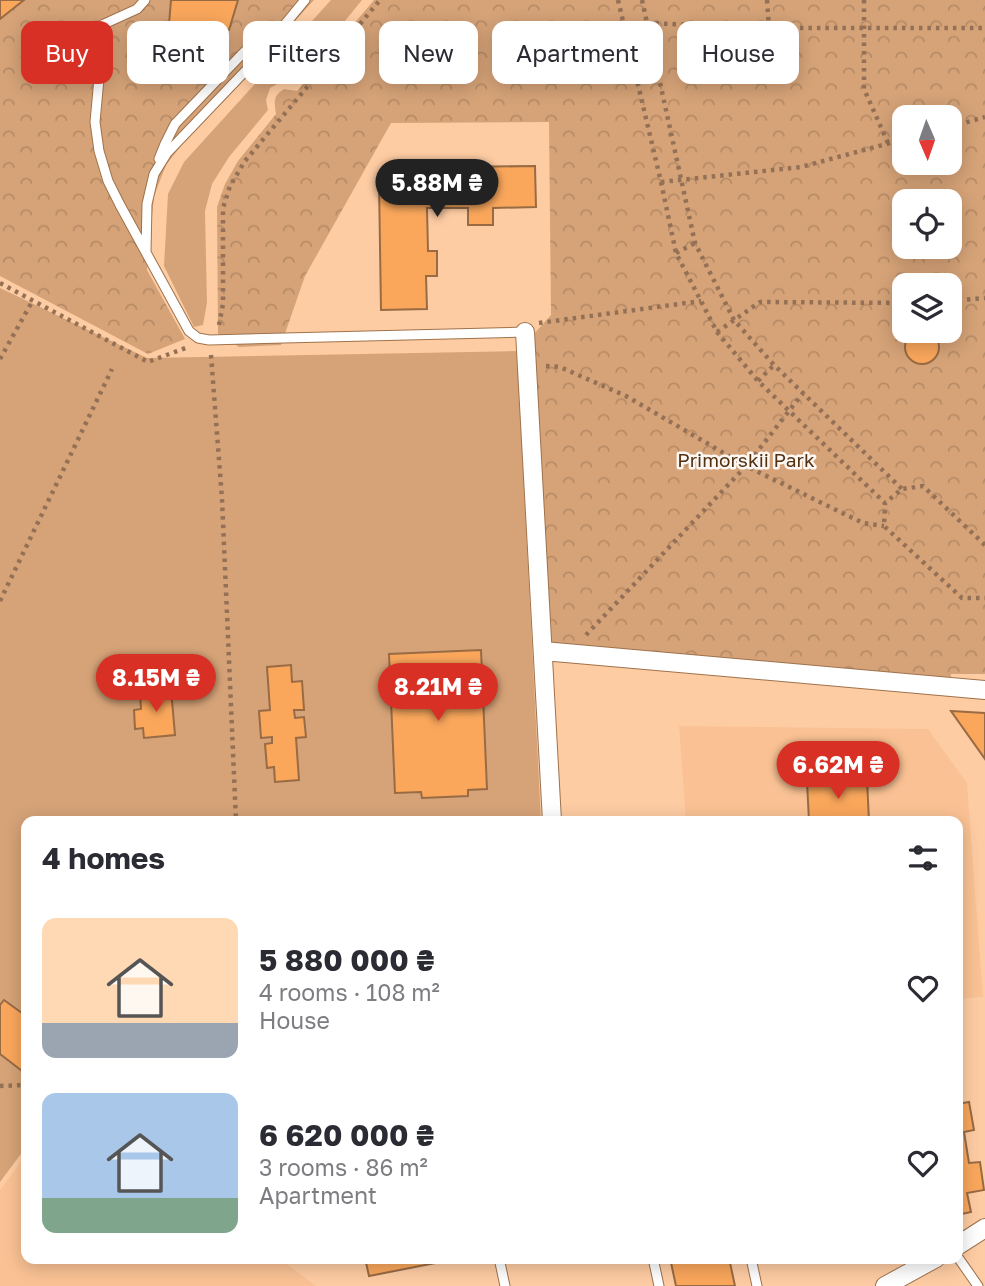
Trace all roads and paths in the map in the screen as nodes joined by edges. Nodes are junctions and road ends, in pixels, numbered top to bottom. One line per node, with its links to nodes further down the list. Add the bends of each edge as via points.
1 (145, 0): 8 (lane, via 137,9)
2 (305, 0): 21 (lane, via 253,63 167,153)
3 (380, 0): 36 (path, via 245,161 230,186 223,208 221,323)
4 (618, 0): 23 (path)
5 (642, 0): 9 (path)
6 (767, 0): 10 (path)
7 (864, 0): 12 (path)
8 (111, 21)
9 (647, 21)
10 (768, 21)
11 (799, 28): 12 (path)
12 (864, 28): 13 (path); 20 (path, via 864,89)
13 (985, 28)
14 (243, 53): 21 (lane, via 175,124)
15 (98, 84): 25 (lane, via 95,122 99,151 108,180)
16 (661, 84): 22 (path)
17 (985, 117): 18 (path)
18 (962, 124)
19 (892, 142): 20 (path)
20 (888, 143): 22 (path, via 801,167)
21 (154, 174): 25 (lane, via 147,204)
22 (682, 179): 23 (path); 24 (path)
23 (662, 182): 26 (path)
24 (695, 243): 26 (path); 33 (path)
25 (146, 252): 36 (lane, via 189,331)
26 (676, 253): 31 (path)
27 (0, 283): 29 (path)
28 (985, 298): 30 (path)
29 (33, 300): 36 (path, via 148,362); 37 (path)
30 (962, 300)
31 (701, 301): 34 (path, via 540,322); 35 (path)
32 (892, 303): 33 (path, via 760,302)
33 (734, 320): 35 (path); 38 (path)
34 (524, 332): 36 (lane); 39 (street)
35 (717, 332): 41 (path)
36 (209, 340): 54 (path, via 222,499)
37 (0, 359)
38 (774, 365): 41 (path); 42 (path)
39 (526, 366): 44 (path, via 560,367 626,396); 51 (street)
40 (112, 369): 50 (path)
41 (758, 381): 43 (path)
42 (803, 393): 43 (path); 45 (path)
43 (789, 410): 44 (path); 46 (path)
44 (746, 466): 47 (path, via 863,523); 52 (path)
45 (902, 489): 46 (path); 48 (path, via 923,486)
46 (886, 503): 47 (path)
47 (884, 526): 49 (path, via 962,598)
48 (985, 545)
49 (985, 598)
50 (0, 601)
51 (543, 651): 52 (street); 55 (street)
52 (569, 653): 53 (street)
53 (985, 690)
54 (236, 816)
55 (552, 816)
56 (21, 1085): 57 (path)
57 (0, 1086)
58 (985, 1228): 59 (street)
59 (963, 1242)
60 (500, 1264): 65 (lane)
61 (654, 1264): 66 (lane)
62 (752, 1264): 67 (lane)
63 (925, 1264): 68 (street)
64 (963, 1264): 69 (lane)
65 (505, 1286)
66 (659, 1286)
67 (757, 1286)
68 (885, 1286)
69 (978, 1286)

